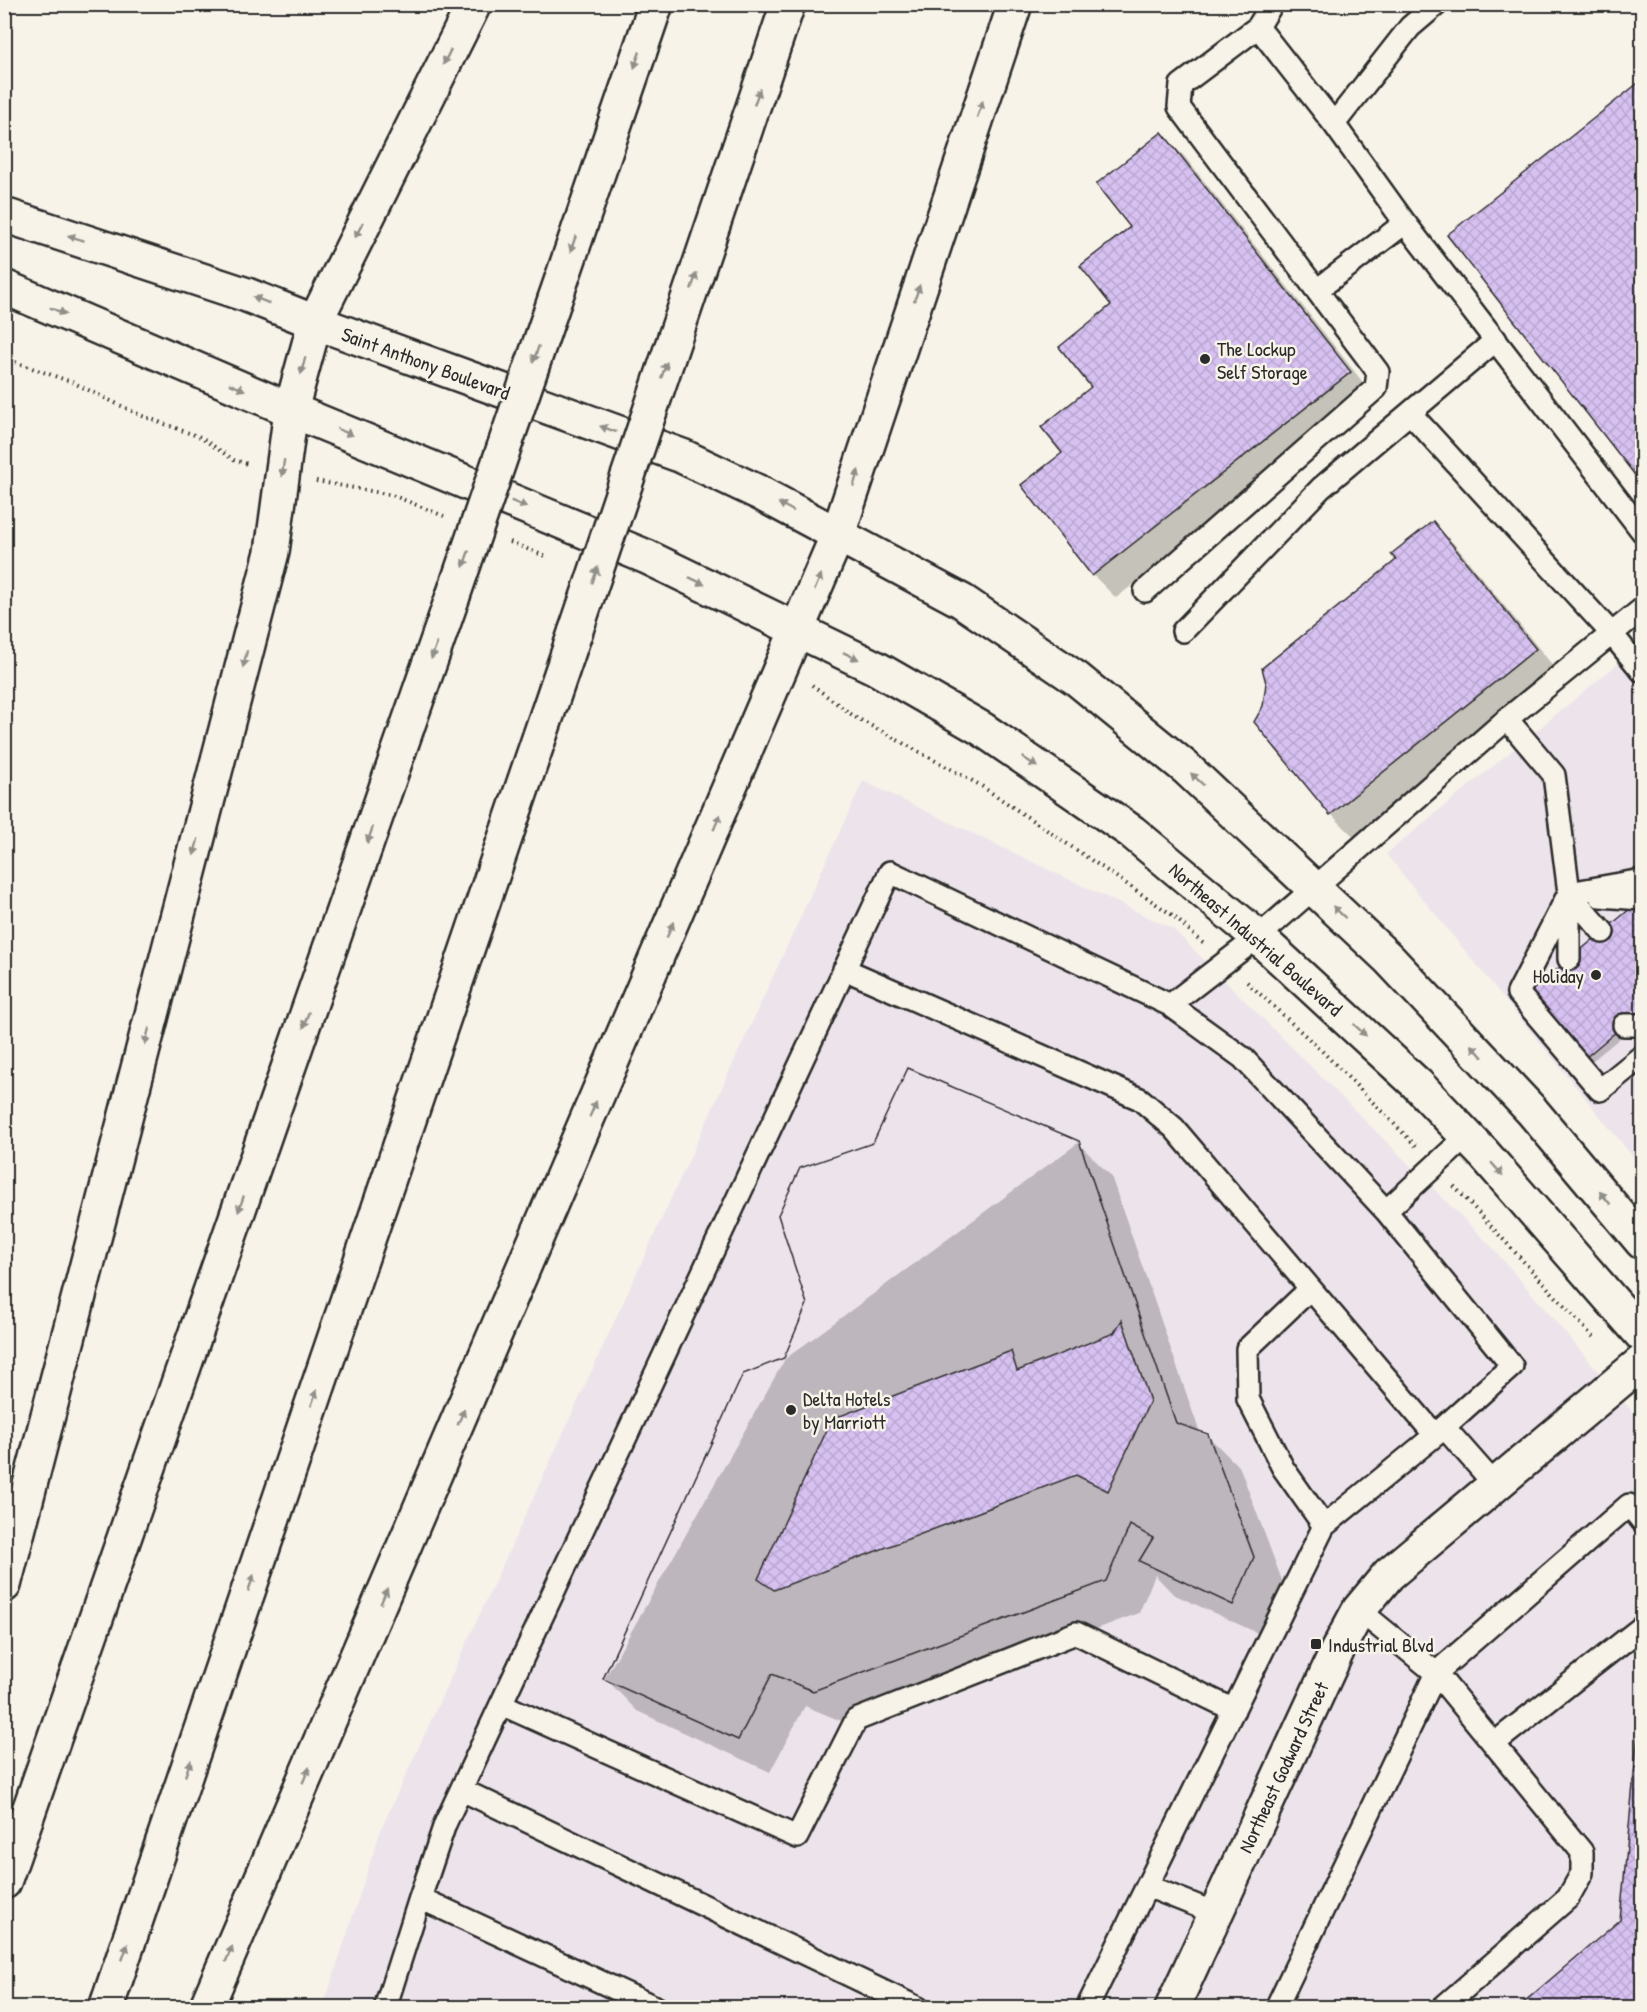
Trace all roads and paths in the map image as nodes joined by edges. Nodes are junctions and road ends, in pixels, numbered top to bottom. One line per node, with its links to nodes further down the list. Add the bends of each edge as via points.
1 (474, 4): 13 (main road, one-way to 13)
2 (656, 4): 64 (main road, one-way to 64, bridge)
3 (788, 4): 68 (main road, one-way to 3, bridge)
4 (1016, 4): 22 (main road, one-way to 4)
5 (1272, 4): 7 (lane)
6 (1437, 4): 8 (lane, via 1410,27)
7 (1258, 27): 8 (lane); 12 (lane, via 1181,85 1179,107)
8 (1334, 124): 10 (lane)
9 (4, 215): 13 (main road, Saint Anthony Boulevard, one-way to 9, via 247,295)
10 (1405, 223): 12 (lane); 14 (lane)
11 (4, 287): 16 (main road, one-way to 16)
12 (1317, 290): 25 (lane, via 1378,372 1376,388)
13 (315, 322): 16 (main road, one-way to 16); 22 (main road, Saint Anthony Boulevard, one-way to 13, via 682,456)
14 (1496, 340): 17 (lane); 21 (lane)
15 (4, 358): 18 (path, via 200,437)
16 (291, 410): 27 (main road, one-way to 27, via 647,556); 56 (main road, one-way to 56, via 272,552)
17 (1410, 413): 28 (lane, via 1321,488); 29 (lane)
18 (234, 460)
19 (313, 480): 20 (path, via 392,495)
20 (447, 517)
21 (1642, 531)
22 (838, 534): 27 (main road, one-way to 22); 34 (main road, one-way to 22, via 1186,768 1077,679 962,601)
23 (502, 539): 24 (path)
24 (557, 561)
25 (1145, 591)
26 (1642, 609): 29 (lane)
27 (798, 631): 38 (main road, Northeast Industrial Boulevard, one-way to 38, via 876,668 981,729 1132,832); 69 (main road, one-way to 27)
28 (1183, 631)
29 (1612, 634): 30 (lane); 32 (lane)
30 (1642, 671)
31 (843, 708): 40 (path, via 980,784 1171,914)
32 (1507, 719): 34 (lane); 35 (lane, via 1554,775)
33 (1642, 880): 35 (lane)
34 (1315, 889): 38 (lane); 47 (main road, one-way to 34, via 1468,1041)
35 (1569, 893): 36 (lane); 37 (lane); 39 (lane); 43 (lane, via 1518,993 1600,1090)
36 (1642, 899)
37 (1603, 932)
38 (1258, 937): 40 (lane); 44 (main road, Northeast Industrial Boulevard, one-way to 44)
39 (1569, 959)
40 (1225, 964): 42 (lane); 45 (path, via 1323,1051)
41 (844, 969): 42 (lane, via 890,872); 48 (lane, via 1140,1099 1174,1128); 60 (lane)
42 (1170, 1005): 46 (lane, via 1243,1058)
43 (1642, 1056)
44 (1467, 1136): 45 (lane); 49 (main road, Northeast Industrial Boulevard, one-way to 49)
45 (1436, 1166): 46 (lane); 50 (path)
46 (1386, 1211): 52 (lane, via 1512,1366)
47 (1642, 1242)
48 (1310, 1289): 52 (lane); 55 (lane, via 1247,1349 1248,1399 1283,1468)
49 (1642, 1335)
50 (1597, 1341)
51 (1642, 1362): 53 (main road, Northeast Godward Street)
52 (1439, 1431): 53 (lane); 55 (lane)
53 (1496, 1486): 57 (main road, Northeast Godward Street, via 1389,1574)
54 (1642, 1521): 59 (lane, via 1629,1505)
55 (1324, 1526): 61 (lane)
56 (4, 1586)
57 (1359, 1610): 59 (lane); 67 (main road, Northeast Godward Street)
58 (1642, 1627): 62 (lane)
59 (1436, 1673): 62 (lane); 75 (lane)
60 (501, 1704): 61 (lane, via 797,1837 856,1720 1076,1633); 63 (lane)
61 (1234, 1710): 65 (lane)
62 (1496, 1742): 76 (lane, via 1582,1852 1582,1873 1568,1898)
63 (462, 1790): 66 (lane, via 445,1824); 72 (lane)
64 (4, 1882)
65 (1147, 1886): 67 (lane); 73 (lane)
66 (420, 1898): 70 (lane); 71 (lane)
67 (1215, 1913): 74 (main road, Northeast Godward Street)
68 (106, 2007)
69 (206, 2007)
70 (385, 2007)
71 (657, 2007)
72 (918, 2007)
73 (1087, 2007)
74 (1172, 2007)
75 (1276, 2007)
76 (1442, 2007)

